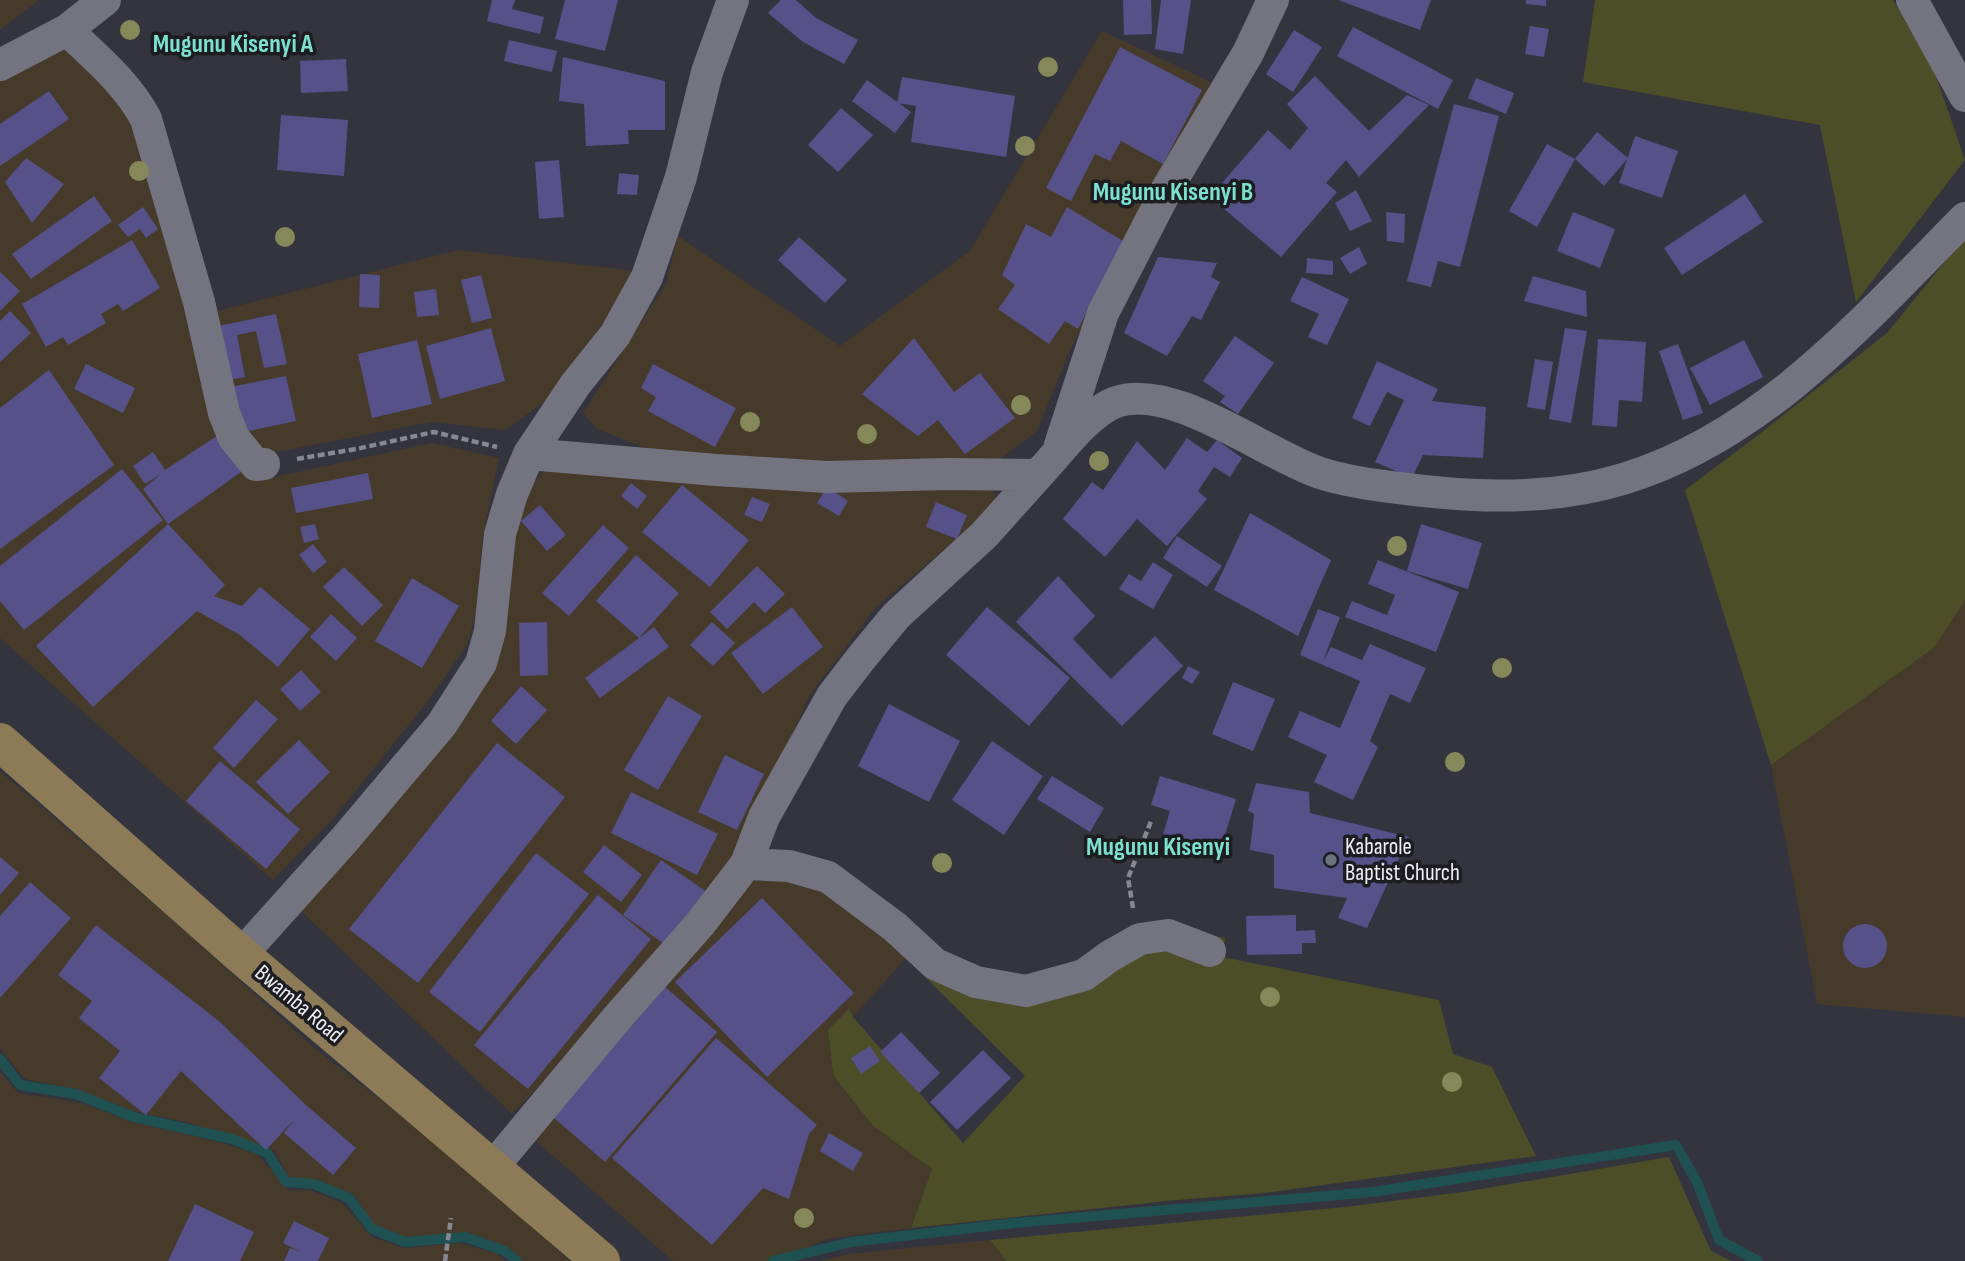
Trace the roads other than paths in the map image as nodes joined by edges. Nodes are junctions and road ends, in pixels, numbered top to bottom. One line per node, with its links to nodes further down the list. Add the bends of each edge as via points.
1 (105, 0): 5 (street)
2 (733, 0): 9 (street, via 647,277 615,335)
3 (1273, 0): 11 (street, via 1103,313)
4 (1912, 0): 7 (street)
5 (67, 30): 6 (street); 10 (street, via 135,97 146,119 199,302 224,414 249,458 256,465)
6 (0, 65)
7 (1965, 96)
8 (1965, 218): 11 (street, via 1860,327 1771,401 1688,455 1622,480 1522,496 1450,495 1371,484 1319,473 1221,423 1151,398 1116,402 1091,418)
9 (529, 454): 11 (street, via 827,477 947,474); 15 (street, via 500,534 490,631 481,663 442,724)
10 (264, 464)
11 (1047, 465): 13 (street, via 984,535 896,616 832,696 764,817)
12 (0, 742): 15 (main road, Bwamba Road)
13 (746, 864): 14 (street, via 789,866 828,877 935,964 976,982 1026,991 1084,975 1140,940 1168,935); 16 (street)
14 (1210, 951)
15 (241, 955): 16 (main road, Bwamba Road)
16 (492, 1168): 17 (main road, Bwamba Road)
17 (601, 1261)

